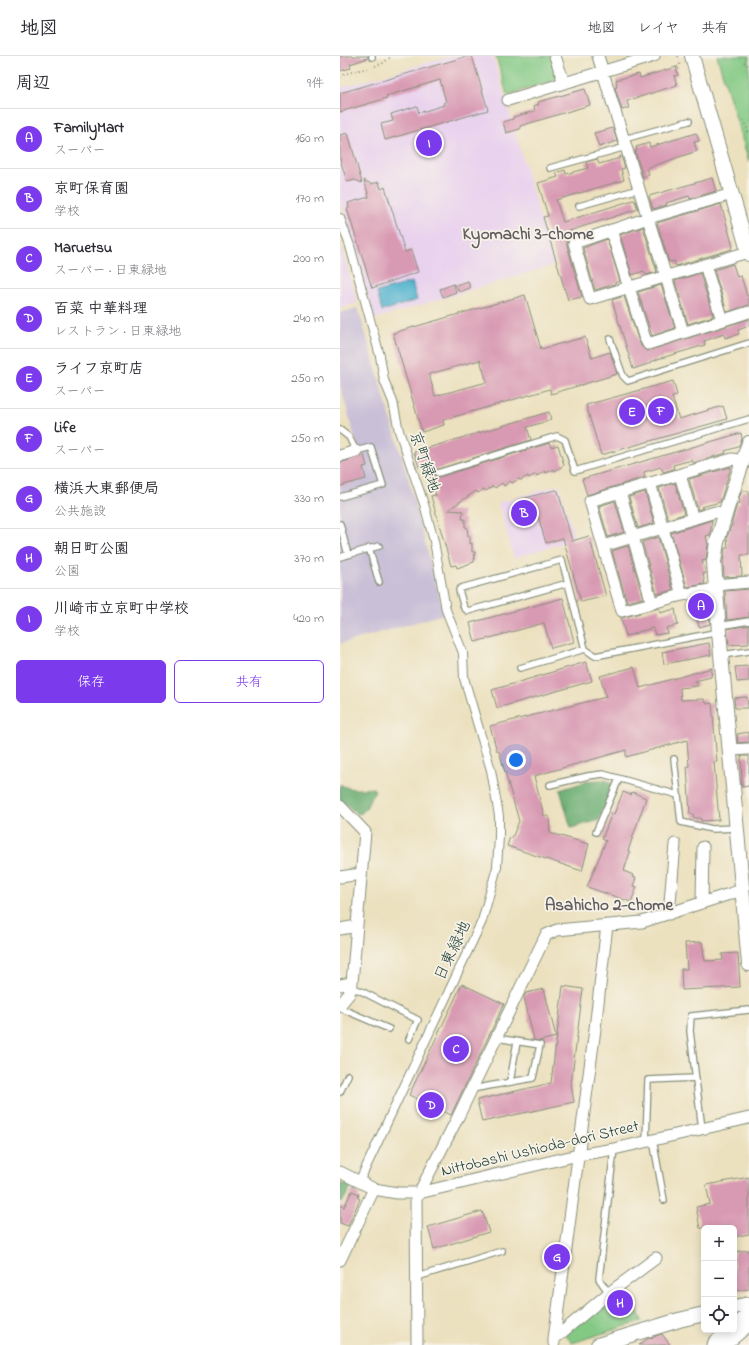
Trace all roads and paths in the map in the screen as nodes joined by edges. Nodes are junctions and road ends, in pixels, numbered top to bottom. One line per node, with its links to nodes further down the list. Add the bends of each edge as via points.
1 (392, 56): 8 (path)
2 (555, 56): 14 (street)
3 (598, 56): 12 (street)
4 (654, 56): 12 (street)
5 (678, 56): 11 (path, via 680,65 676,67)
6 (692, 56): 23 (street)
7 (744, 62): 9 (path)
8 (375, 66)
9 (749, 66)
10 (368, 68): 13 (path)
11 (681, 68)
12 (603, 72): 14 (street); 20 (street)
13 (340, 77)
14 (564, 83): 15 (street)
15 (508, 100)
16 (744, 120): 18 (path)
17 (689, 121): 20 (lane)
18 (748, 130): 19 (path)
19 (749, 136)
20 (625, 143): 21 (lane); 22 (street)
21 (550, 168)
22 (639, 189): 24 (lane); 26 (street)
23 (732, 194): 26 (street); 27 (street)
24 (579, 206)
25 (340, 218): 71 (street, 京町緑地, via 380,356 384,380 424,504 434,542 446,610 463,653 464,678)
26 (648, 218): 28 (street); 31 (street)
27 (745, 229): 29 (street)
28 (611, 230): 32 (street); 32 (street, via 574,243 590,299)
29 (749, 253): 30 (street)
30 (705, 265): 31 (street); 34 (street)
31 (666, 277): 32 (street); 35 (street)
32 (629, 288): 35 (street, via 648,344)
33 (749, 312): 34 (street)
34 (722, 320): 35 (street)
35 (683, 332)
36 (610, 338): 37 (lane, via 623,376 628,381)
37 (749, 343)
38 (749, 419): 44 (lane, via 575,471 565,440 557,436)
39 (340, 430): 41 (lane, via 349,436)
40 (749, 443): 43 (street)
41 (356, 451): 42 (street); 48 (lane, via 371,447 383,485)
42 (340, 456)
43 (743, 461): 45 (street, via 732,459); 49 (street)
44 (438, 473)
45 (680, 475): 46 (street); 50 (street)
46 (650, 484): 47 (street); 52 (street)
47 (620, 492): 53 (street); 55 (street, via 590,501)
48 (340, 497)
49 (725, 514): 50 (street, via 715,512); 62 (street, via 715,556)
50 (693, 518): 52 (street)
51 (340, 524): 57 (lane)
52 (663, 527): 53 (street); 63 (street)
53 (634, 537): 55 (street); 64 (street)
54 (379, 546): 56 (lane)
55 (603, 546): 64 (street, via 622,611)
56 (369, 548): 57 (lane); 59 (lane)
57 (348, 555): 58 (lane)
58 (340, 557)
59 (379, 582)
60 (749, 582): 62 (street)
61 (568, 583): 61 (lane, via 562,560 459,590 464,608 468,611); 67 (lane)
62 (715, 587): 63 (street); 66 (street)
63 (682, 595): 64 (street)
64 (652, 603)
65 (749, 621): 66 (lane)
66 (719, 629): 67 (lane, via 595,656); 69 (street)
67 (585, 649): 70 (lane)
68 (749, 651): 69 (lane)
69 (721, 655): 73 (street)
70 (520, 668)
71 (476, 716): 112 (street, 日東緑地, via 500,816 497,867 482,921)
72 (749, 748): 73 (street)
73 (729, 750): 80 (street)
74 (674, 759): 77 (lane)
75 (620, 778): 76 (lane, via 603,774); 77 (lane); 81 (lane)
76 (550, 785)
77 (678, 795): 80 (lane, via 681,822 712,829)
78 (340, 806): 79 (street)
79 (345, 816): 85 (street, via 365,832)
80 (737, 828): 84 (street)
81 (596, 832)
82 (675, 844): 89 (street)
83 (703, 847): 88 (street)
84 (744, 858): 87 (street)
85 (362, 874): 86 (street); 91 (street)
86 (340, 876)
87 (742, 890): 88 (street); 93 (street)
88 (702, 903): 89 (street)
89 (669, 914): 90 (street, via 642,922)
90 (607, 925): 98 (street, via 557,930 546,934); 110 (street)
91 (357, 926): 92 (street); 94 (street)
92 (340, 929)
93 (749, 964)
94 (347, 986): 95 (street, via 349,994); 99 (lane, via 418,1020)
95 (340, 1006): 97 (lane)
96 (749, 1010): 102 (lane, via 691,1016)
97 (389, 1029)
98 (496, 1038): 100 (lane); 104 (street)
99 (408, 1039)
100 (517, 1042): 103 (lane); 103 (lane, via 540,1045 533,1078)
101 (348, 1075): 105 (lane)
102 (695, 1078): 107 (lane); 108 (lane, via 648,1080)
103 (510, 1082): 104 (lane)
104 (472, 1089): 114 (street, via 446,1133)
105 (340, 1092)
106 (749, 1118): 107 (street, Nittobashi Ushioda-dori Street)
107 (702, 1129): 108 (street, Nittobashi Ushioda-dori Street)
108 (650, 1141): 109 (street, Nittobashi Ushioda-dori Street); 115 (lane)
109 (614, 1149): 110 (street, Nittobashi Ushioda-dori Street); 120 (lane, via 599,1279)
110 (578, 1155): 114 (street, Nittobashi Ushioda-dori Street); 125 (street)
111 (340, 1172): 112 (street, Nittobashi Ushioda-dori Street)
112 (359, 1182): 113 (street, Nittobashi Ushioda-dori Street)
113 (374, 1189): 114 (street, Nittobashi Ushioda-dori Street); 118 (street)
114 (419, 1193): 119 (street, via 416,1199)
115 (664, 1200)
116 (502, 1251): 119 (lane)
117 (656, 1258): 120 (street)
118 (340, 1260)
119 (417, 1278): 126 (street)
120 (609, 1293): 125 (street)
121 (749, 1304): 122 (street)
122 (737, 1306)
123 (701, 1315): 127 (street)
124 (749, 1319): 128 (highway)
125 (554, 1342)
126 (417, 1345)
127 (598, 1345)
128 (718, 1345)

